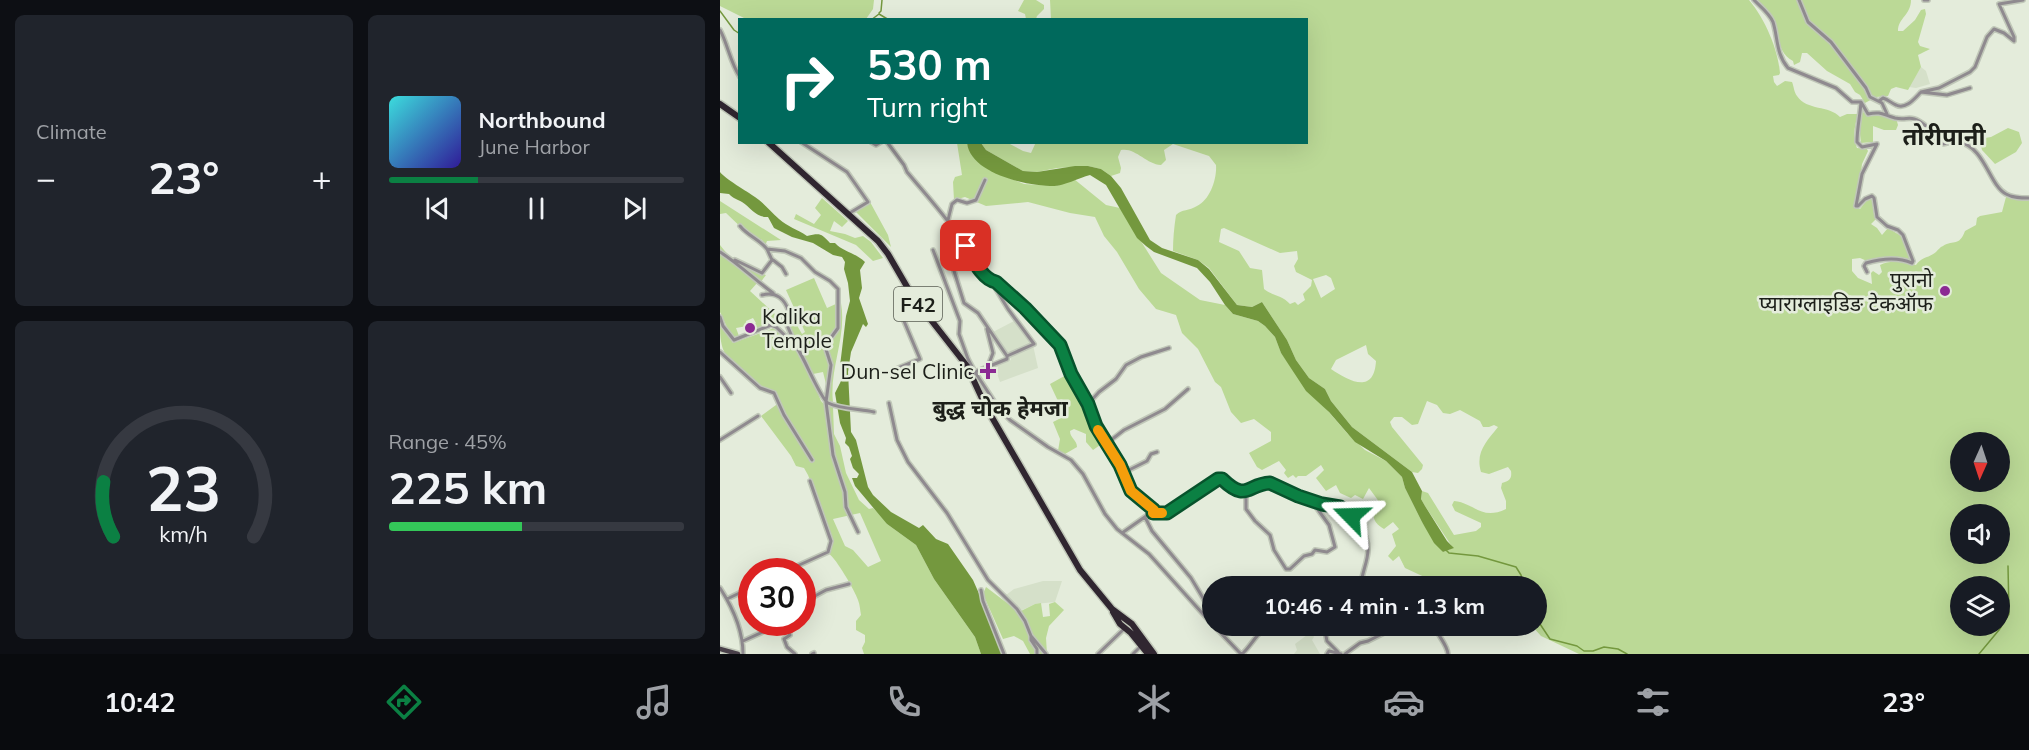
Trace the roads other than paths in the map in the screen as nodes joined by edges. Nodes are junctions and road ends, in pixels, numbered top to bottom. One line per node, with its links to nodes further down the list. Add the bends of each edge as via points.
1 (1754, 0): 9 (street, via 1773,20 1776,41 1788,68 1836,88 1852,102)
2 (1798, 0): 8 (street, via 1808,22 1831,42 1871,98)
3 (2023, 0): 7 (street, via 1999,4 2014,41 1994,29 1970,72 1939,88)
4 (720, 30): 5 (street)
5 (738, 74)
6 (1970, 88): 7 (street, via 1947,94)
7 (1921, 92): 8 (street, via 1903,106 1883,98)
8 (1880, 101): 11 (street)
9 (1861, 102): 11 (street, via 1868,114); 26 (street, via 1857,142 1862,147 1877,144 1862,174 1856,206 1872,196 1876,217 1903,235 1913,261 1871,261 1864,266)
10 (720, 104): 12 (highway)
11 (1887, 114): 17 (street, via 1914,118 1929,128 1941,144 1967,144 2004,194)
12 (738, 117)
13 (770, 144): 18 (highway, F42)
14 (804, 144): 18 (street, via 847,172 868,202)
15 (888, 144): 19 (street)
16 (985, 180): 19 (street, via 976,200 957,200 952,204)
17 (2029, 198)
18 (848, 214): 31 (highway, F42, via 878,241)
19 (948, 220): 28 (street); 35 (street, via 954,270 964,303 978,313)
20 (740, 226): 21 (street)
21 (766, 249): 24 (street); 46 (street, via 801,258 838,289 838,328 825,346 831,365)
22 (933, 250): 42 (street)
23 (720, 252): 25 (street)
24 (772, 258): 25 (street, via 762,273); 27 (street)
25 (733, 259): 29 (street)
26 (1867, 272)
27 (786, 274)
28 (991, 281): 39 (street, via 1034,344); 48 (street, via 1025,308 1060,345)
29 (773, 293): 30 (street); 32 (street, via 787,307)
30 (762, 296)
31 (917, 303): 41 (street, via 901,315 920,359); 51 (highway, F42, via 962,359)
32 (787, 316): 34 (street, via 792,314); 36 (street, via 786,325)
33 (720, 317): 36 (street, via 734,340 771,326)
34 (797, 322)
35 (987, 329): 39 (street); 40 (street, via 993,353)
36 (796, 345): 46 (street, via 822,399)
37 (1169, 348): 48 (street, via 1126,365 1116,380)
38 (720, 352): 56 (street, via 760,388 774,393)
39 (1007, 356): 40 (street)
40 (988, 366): 42 (street)
41 (896, 369)
42 (975, 372): 49 (street)
43 (720, 377): 45 (street)
44 (1188, 389): 54 (street, via 1165,409)
45 (731, 393)
46 (828, 403): 50 (street); 63 (street, via 833,455 846,507)
47 (889, 403): 79 (street, via 897,440 908,462 947,513 988,580 1017,609)
48 (1088, 404): 54 (street)
49 (999, 410): 51 (street); 64 (street, via 1031,436 1071,460 1105,514)
50 (874, 412)
51 (990, 412): 74 (highway, F42, via 1080,570)
52 (758, 416): 53 (street)
53 (720, 440)
54 (1106, 444): 57 (street)
55 (1157, 452): 57 (street)
56 (812, 460)
57 (1123, 473): 61 (street, via 1131,491)
58 (810, 481): 65 (street, via 831,541 828,552)
59 (1241, 491): 60 (street, via 1269,482); 60 (street, via 1246,497 1246,509 1270,535 1286,569 1315,550 1327,552 1335,547 1329,525); 61 (street, via 1218,479 1167,513)
60 (1311, 500): 66 (street, via 1340,507 1364,531 1368,549)
61 (1153, 513): 62 (street)
62 (1145, 516): 64 (street); 72 (street)
63 (858, 532)
64 (1122, 533): 75 (street, via 1149,554)
65 (815, 558)
66 (1361, 576)
67 (849, 584): 71 (street)
68 (720, 588): 73 (street)
69 (981, 590): 92 (street)
70 (738, 594): 73 (street)
71 (816, 595)
72 (1202, 596)
73 (727, 599): 85 (street)
74 (1112, 609): 76 (highway); 98 (highway, via 1129,621)
75 (1202, 613)
76 (1125, 628): 87 (highway); 95 (street)
77 (753, 636): 85 (street)
78 (788, 636): 91 (street, via 784,642)
79 (1031, 636): 93 (street); 94 (street)
80 (1224, 636): 99 (street)
81 (1256, 636): 99 (street)
82 (1326, 636): 86 (street)
83 (1377, 636): 100 (street)
84 (1438, 636): 101 (street)
85 (743, 641): 90 (street)
86 (1327, 641): 89 (street); 100 (street)
87 (1141, 646): 96 (street); 97 (highway)
88 (720, 650): 90 (main road)
89 (1328, 653): 100 (street)
90 (740, 654)
91 (795, 654)
92 (1005, 654)
93 (1037, 654)
94 (1046, 654)
95 (1098, 654)
96 (1133, 654)
97 (1148, 654)
98 (1154, 654)
99 (1242, 654)
100 (1341, 654)
101 (1448, 654)

